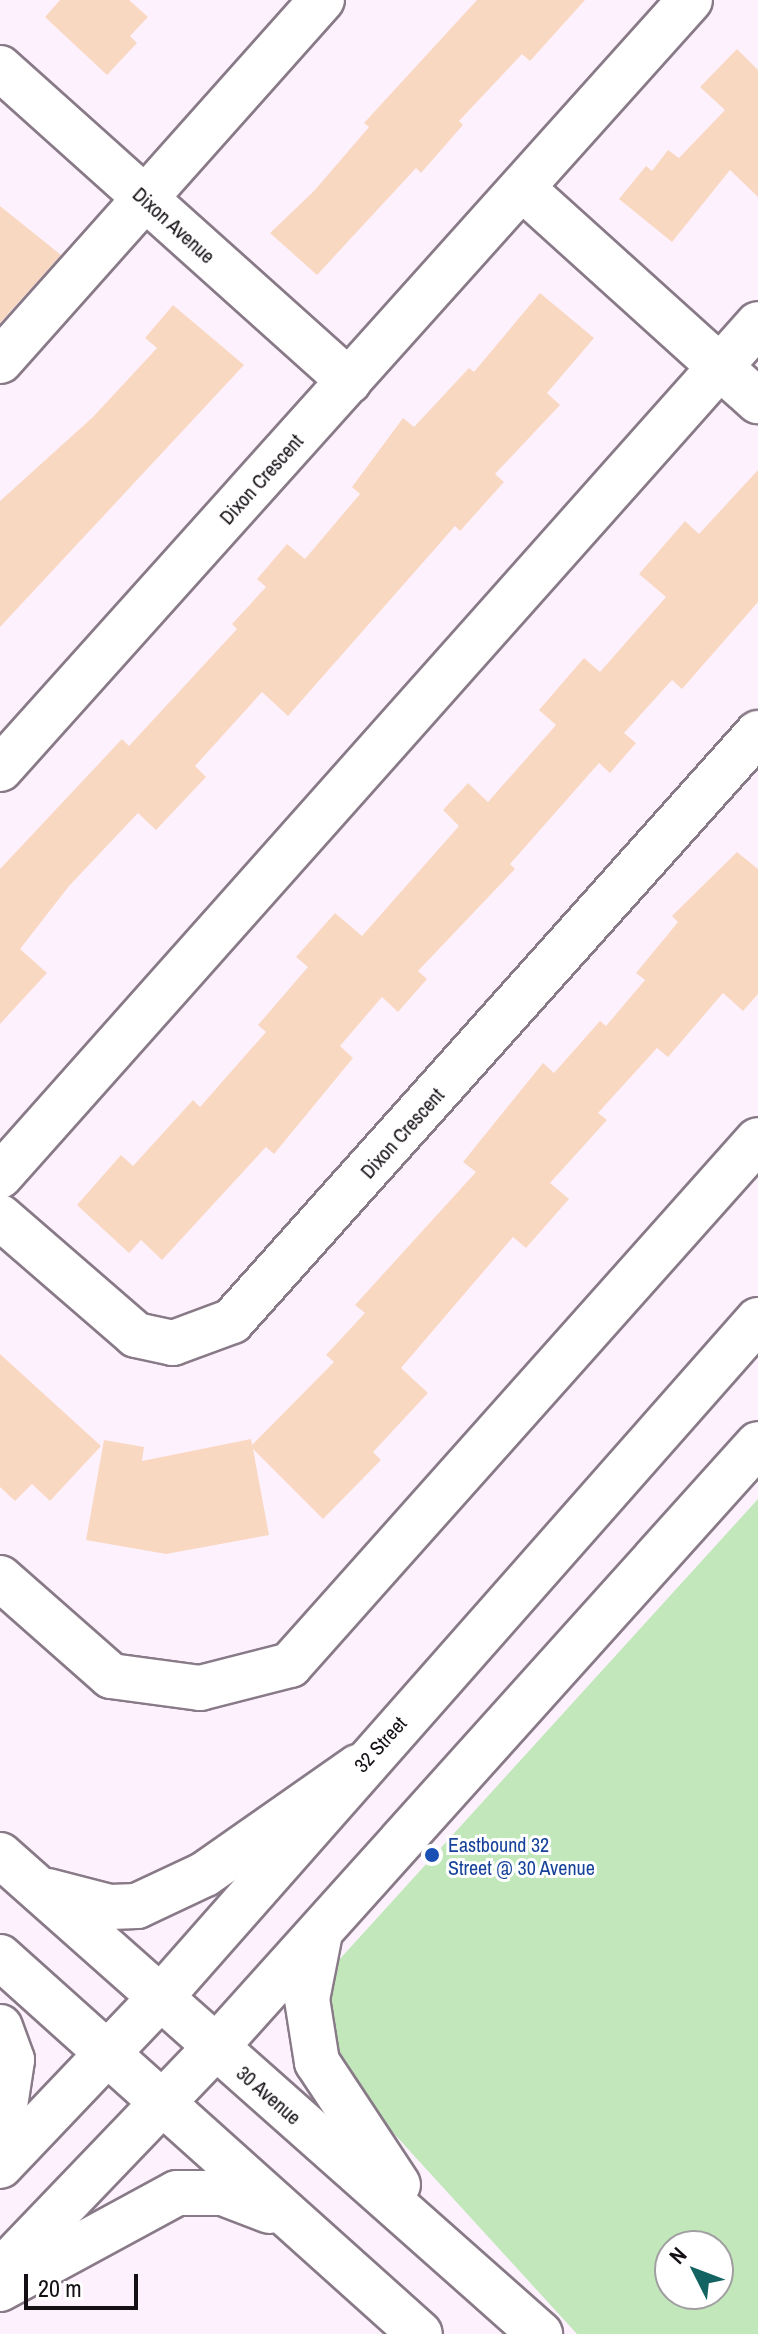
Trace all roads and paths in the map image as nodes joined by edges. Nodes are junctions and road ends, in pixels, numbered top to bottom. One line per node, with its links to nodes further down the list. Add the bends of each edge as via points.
1 (322, 0): 5 (street)
2 (690, 0): 4 (street, Dixon Crescent)
3 (0, 68): 5 (street, Dixon Avenue)
4 (522, 188): 8 (street); 9 (street, Dixon Crescent)
5 (145, 199): 7 (street); 9 (street, Dixon Avenue)
6 (758, 324): 8 (street)
7 (0, 361)
8 (720, 366): 10 (street); 14 (street)
9 (349, 381): 12 (street, Dixon Crescent)
10 (758, 401)
11 (758, 733): 15 (street, Dixon Crescent, via 232,1321 173,1343 136,1335)
12 (0, 769)
13 (758, 1140): 18 (street, via 290,1665 200,1688 111,1676)
14 (0, 1176)
15 (0, 1217)
16 (758, 1320): 19 (street, 32 Street)
17 (758, 1444): 22 (street)
18 (0, 1578)
19 (358, 1767): 21 (street, via 205,1874 137,1906 99,1905); 24 (street, 32 Street)
20 (0, 1855): 21 (street, 30 Avenue)
21 (36, 1887): 24 (street, 30 Avenue)
22 (319, 1938): 26 (street); 32 (street, via 307,1999 317,2062)
23 (0, 1957): 27 (street)
24 (160, 1998): 26 (street, 30 Avenue); 27 (street, 32 Street)
25 (0, 2027): 29 (street, via 12,2060)
26 (215, 2048): 28 (street); 32 (street, 30 Avenue)
27 (106, 2055): 28 (street); 30 (street, 32 Street)
28 (162, 2106): 31 (street); 33 (street)
29 (0, 2138)
30 (0, 2166)
31 (290, 2218): 34 (street, via 223,2193 177,2193); 35 (street)
32 (444, 2248): 36 (street, 30 Avenue)
33 (0, 2272)
34 (0, 2289)
35 (420, 2334)
36 (540, 2334)

